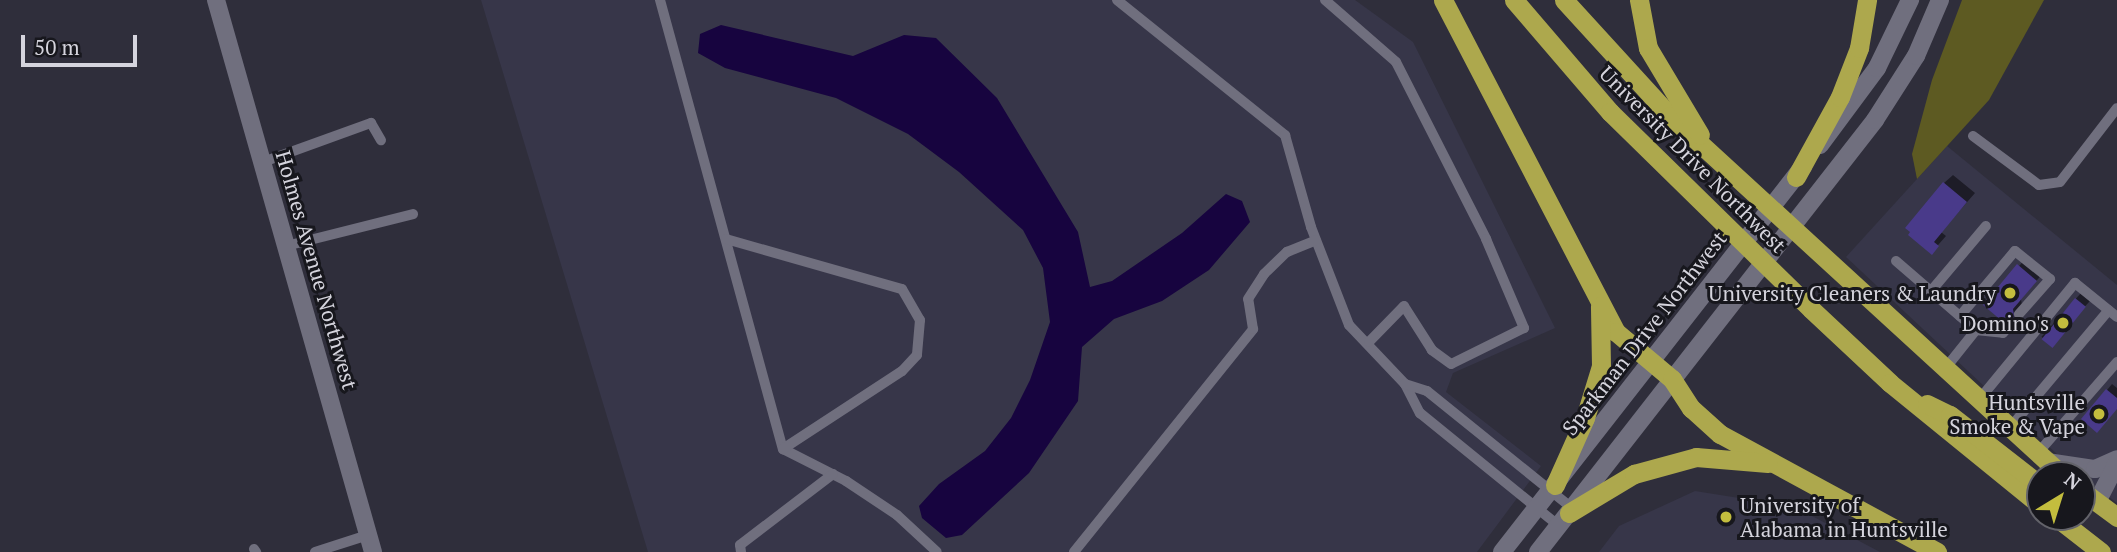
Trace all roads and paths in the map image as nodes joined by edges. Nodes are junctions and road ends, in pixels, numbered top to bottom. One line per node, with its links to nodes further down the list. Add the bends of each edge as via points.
1 (216, 0): 16 (main road, Holmes Avenue Northwest)
2 (660, 0): 20 (lane)
3 (1117, 0): 21 (lane, via 1285,135)
4 (1325, 0): 31 (lane, via 1396,62 1486,239 1524,328 1451,364 1432,350 1404,306)
5 (1443, 0): 25 (highway)
6 (1514, 0): 37 (highway, University Drive Northwest, via 1610,112)
7 (1564, 0): 15 (highway, University Drive Northwest, via 1670,116)
8 (1640, 0): 15 (highway, via 1648,48)
9 (1867, 0): 17 (highway, via 1859,48 1840,97)
10 (1910, 0): 17 (main road, Sparkman Drive Northwest, via 1877,68)
11 (1940, 0): 35 (main road, via 1916,56 1875,120)
12 (2117, 108): 13 (lane, via 2060,182 2039,186)
13 (1973, 136)
14 (381, 140): 16 (lane, via 371,123)
15 (1709, 150): 34 (highway, University Drive Northwest)
16 (262, 162): 22 (main road, Holmes Avenue Northwest)
17 (1796, 177): 32 (main road, Sparkman Drive Northwest)
18 (413, 214): 22 (lane)
19 (1986, 226): 24 (lane)
20 (726, 239): 40 (lane); 40 (lane, via 902,289 920,320 917,355 902,371)
21 (1316, 240): 31 (lane, via 1349,325); 60 (lane, via 1287,252 1264,274 1248,299 1252,329)
22 (286, 246): 56 (main road, Holmes Avenue Northwest)
23 (1896, 261): 24 (lane)
24 (1931, 291): 28 (lane)
25 (1600, 301): 32 (highway, via 1616,332); 48 (highway, via 1601,366 1585,418)
26 (2113, 313): 38 (lane, via 2075,283); 39 (lane)
27 (2019, 314): 28 (lane, via 2050,279 2015,251)
28 (1960, 316): 30 (lane)
29 (2009, 326): 30 (lane, via 2003,333)
30 (1976, 330): 34 (lane)
31 (1368, 342): 36 (lane)
32 (1649, 361): 35 (highway); 48 (main road, Sparkman Drive Northwest)
33 (2117, 362): 42 (lane)
34 (1944, 370): 38 (highway, University Drive Northwest)
35 (1672, 379): 44 (highway, via 1691,408 1720,434); 53 (main road)
36 (1405, 384): 48 (lane, via 1427,391); 52 (lane, via 1420,413)
37 (1909, 399): 47 (highway, via 1950,415); 50 (highway, University Drive Northwest)
38 (1977, 401): 39 (highway, University Drive Northwest)
39 (2008, 429): 41 (highway, University Drive Northwest)
40 (783, 449): 46 (lane)
41 (2045, 461)
42 (2051, 461)
43 (2117, 461): 45 (main road); 49 (main road)
44 (1776, 464): 53 (highway, via 1696,457 1634,474); 63 (highway)
45 (2096, 469)
46 (832, 474): 58 (lane, via 740,545); 59 (lane, via 897,515)
47 (2026, 474)
48 (1553, 488): 52 (main road, Sparkman Drive Northwest); 53 (lane)
49 (2096, 488)
50 (2026, 494)
51 (2096, 504): 54 (highway)
52 (1537, 508): 53 (lane); 61 (main road, Sparkman Drive Northwest)
53 (1567, 516): 62 (main road)
54 (2117, 517)
55 (2074, 531): 64 (highway)
56 (371, 543): 57 (lane)
57 (315, 552)
58 (741, 552)
59 (937, 552)
60 (1074, 552)
61 (1502, 552)
62 (1538, 552)
63 (1937, 552)
64 (2101, 552)

